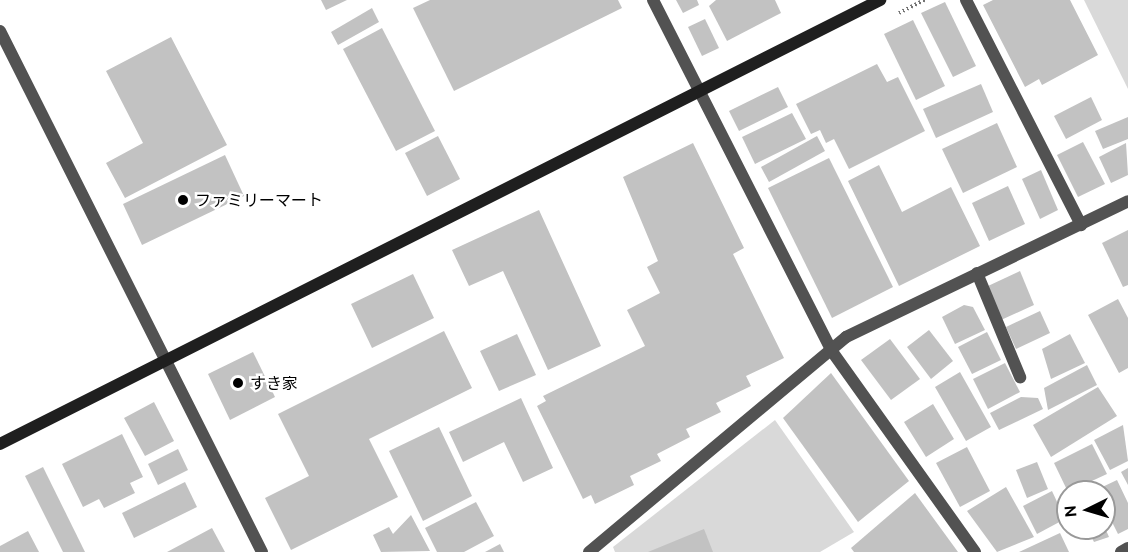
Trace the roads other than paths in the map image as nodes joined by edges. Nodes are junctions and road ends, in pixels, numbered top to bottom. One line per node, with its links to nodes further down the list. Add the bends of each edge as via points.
1 (653, 0): 5 (street)
2 (880, 0): 5 (street)
3 (966, 0): 7 (street)
4 (0, 31): 10 (street)
5 (699, 92): 9 (street); 10 (street)
6 (1128, 201): 7 (street)
7 (1081, 225): 8 (street)
8 (976, 273): 9 (street, via 846,337); 11 (street)
9 (831, 350): 15 (street); 16 (street)
10 (166, 361): 12 (street); 14 (street)
11 (1020, 377)
12 (0, 444)
13 (1128, 548): 17 (street)
14 (262, 552)
15 (589, 552)
16 (975, 552)
17 (1121, 552)

